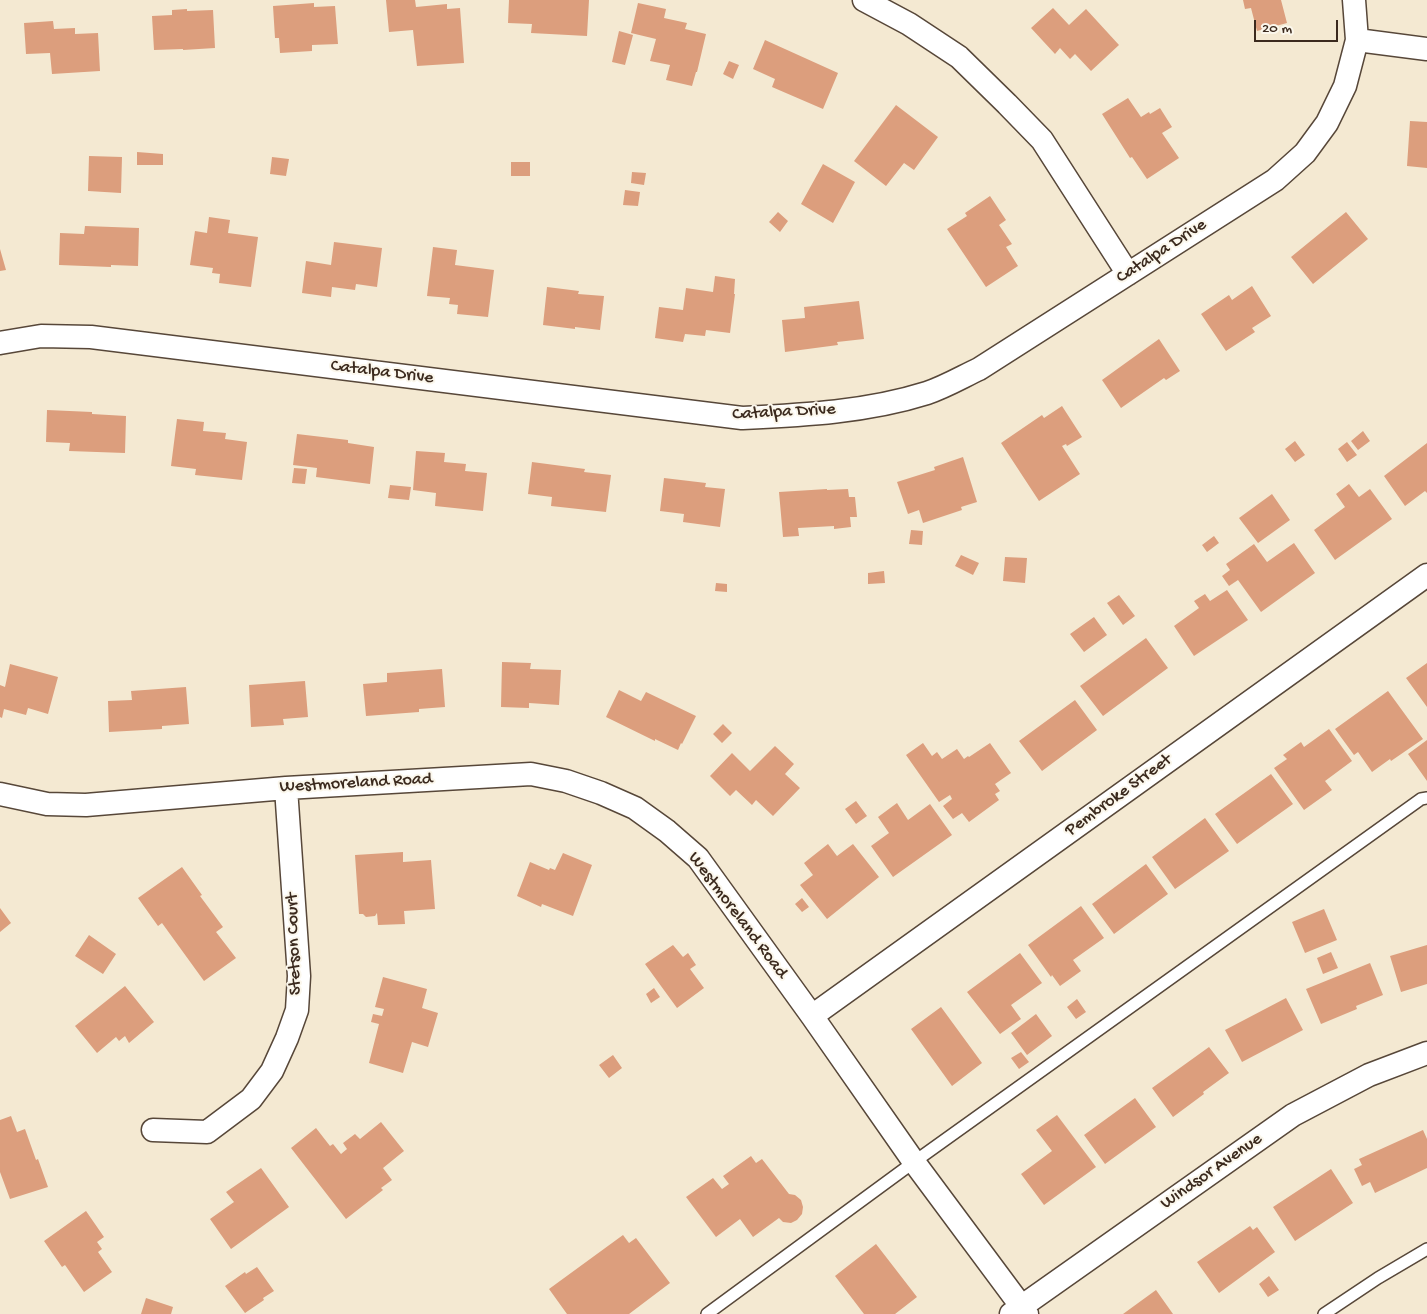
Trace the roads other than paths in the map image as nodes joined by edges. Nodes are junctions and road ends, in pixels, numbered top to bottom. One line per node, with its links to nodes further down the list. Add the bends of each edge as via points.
1 (864, 0): 5 (street, via 959,56 1042,140)
2 (1354, 0): 3 (street, Catalpa Drive)
3 (1357, 40): 4 (street); 5 (street, Catalpa Drive, via 1345,86 1327,123 1305,153 1275,180)
4 (1427, 49)
5 (1128, 274): 6 (street, Catalpa Drive, via 979,369 928,392 877,406 812,415 742,418 91,337 41,336)
6 (0, 343)
7 (1427, 575): 11 (street, Pembroke Street)
8 (286, 788): 9 (street, Westmoreland Road, via 86,805 47,804); 11 (street, Westmoreland Road, via 531,774 601,792 635,808 698,858); 13 (street, Stetson Court, via 299,976 297,1010 287,1038 272,1071 251,1098 207,1132)
9 (0, 794)
10 (1427, 798): 14 (lane, via 1421,799)
11 (812, 1016): 14 (street, Westmoreland Road)
12 (1427, 1053): 16 (street, Windsor Avenue, via 1369,1075 1293,1115)
13 (153, 1130)
14 (914, 1162): 16 (street, Westmoreland Road); 17 (lane)
15 (1427, 1249): 18 (lane)
16 (1020, 1311)
17 (707, 1314)
18 (1324, 1314)

